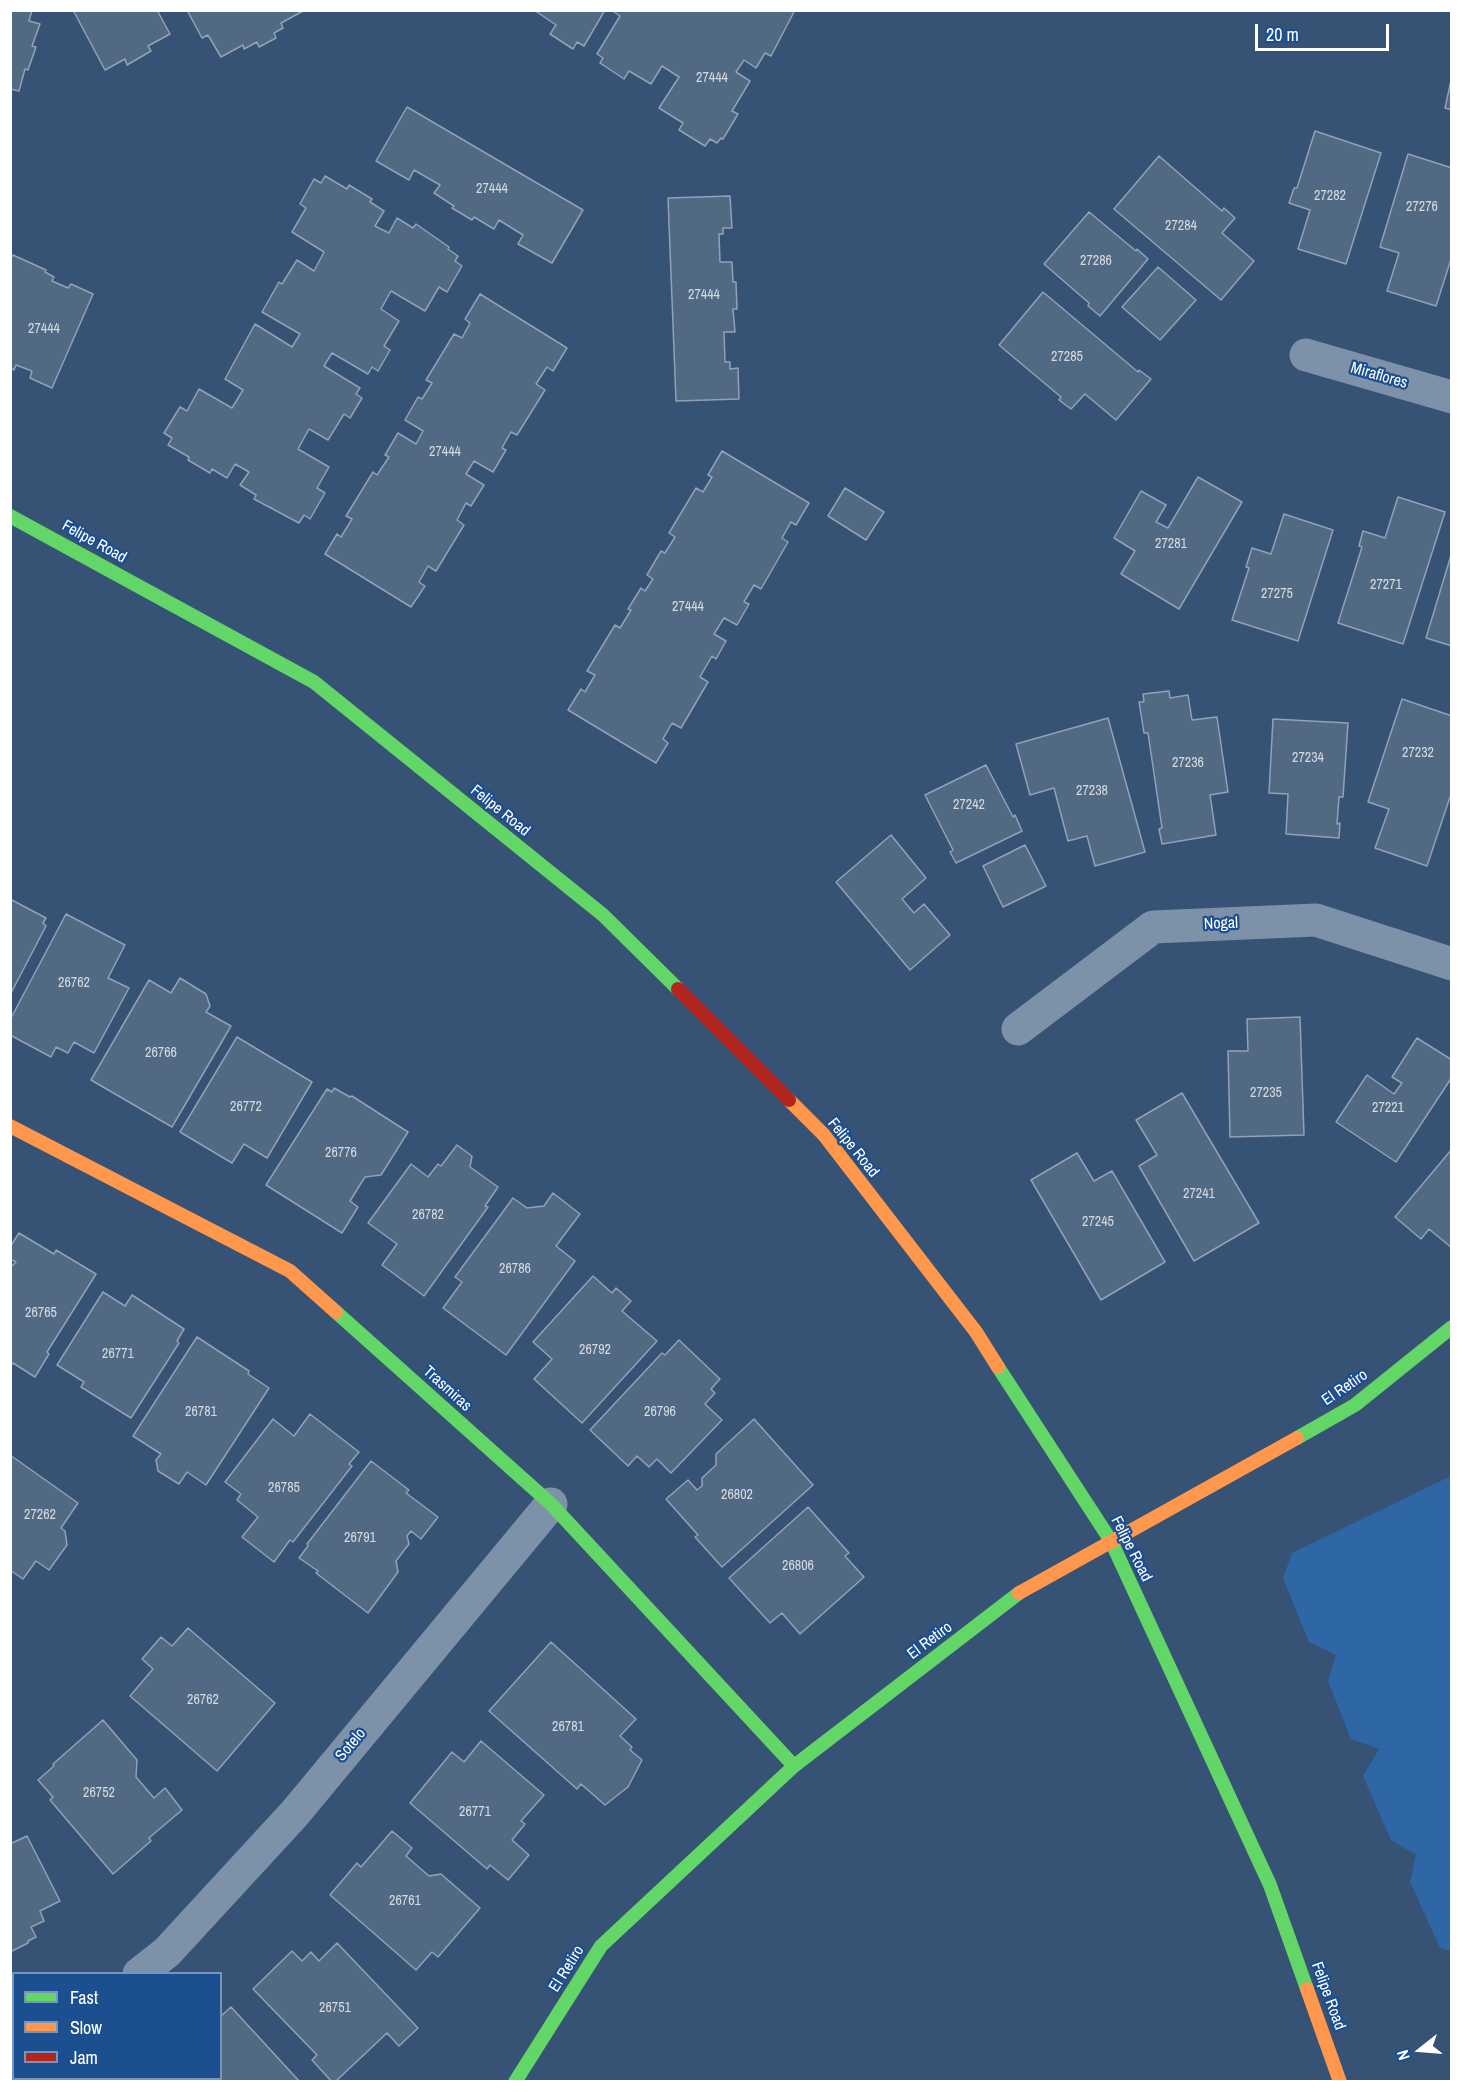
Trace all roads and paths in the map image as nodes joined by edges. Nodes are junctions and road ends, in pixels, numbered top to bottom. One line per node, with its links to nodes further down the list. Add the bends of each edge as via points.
1 (1306, 355): 2 (street, Miraflores)
2 (1452, 397)
3 (10, 516): 9 (street, Felipe Road, via 314,682 603,915 824,1135 976,1332)
4 (1452, 964): 5 (street, Nogal, via 1316,920 1154,927)
5 (1018, 1029)
6 (10, 1126): 8 (street, Trasmiras, via 290,1271)
7 (1452, 1327): 9 (street, El Retiro, via 1355,1405)
8 (551, 1504): 10 (street, Trasmiras); 11 (street, Sotelo, via 295,1813 167,1952)
9 (1111, 1541): 10 (street, El Retiro, via 1018,1594); 13 (street, Felipe Road, via 1270,1885)
10 (794, 1766): 12 (street, El Retiro, via 601,1946)
11 (142, 1972)
12 (515, 2082)
13 (1340, 2082)

